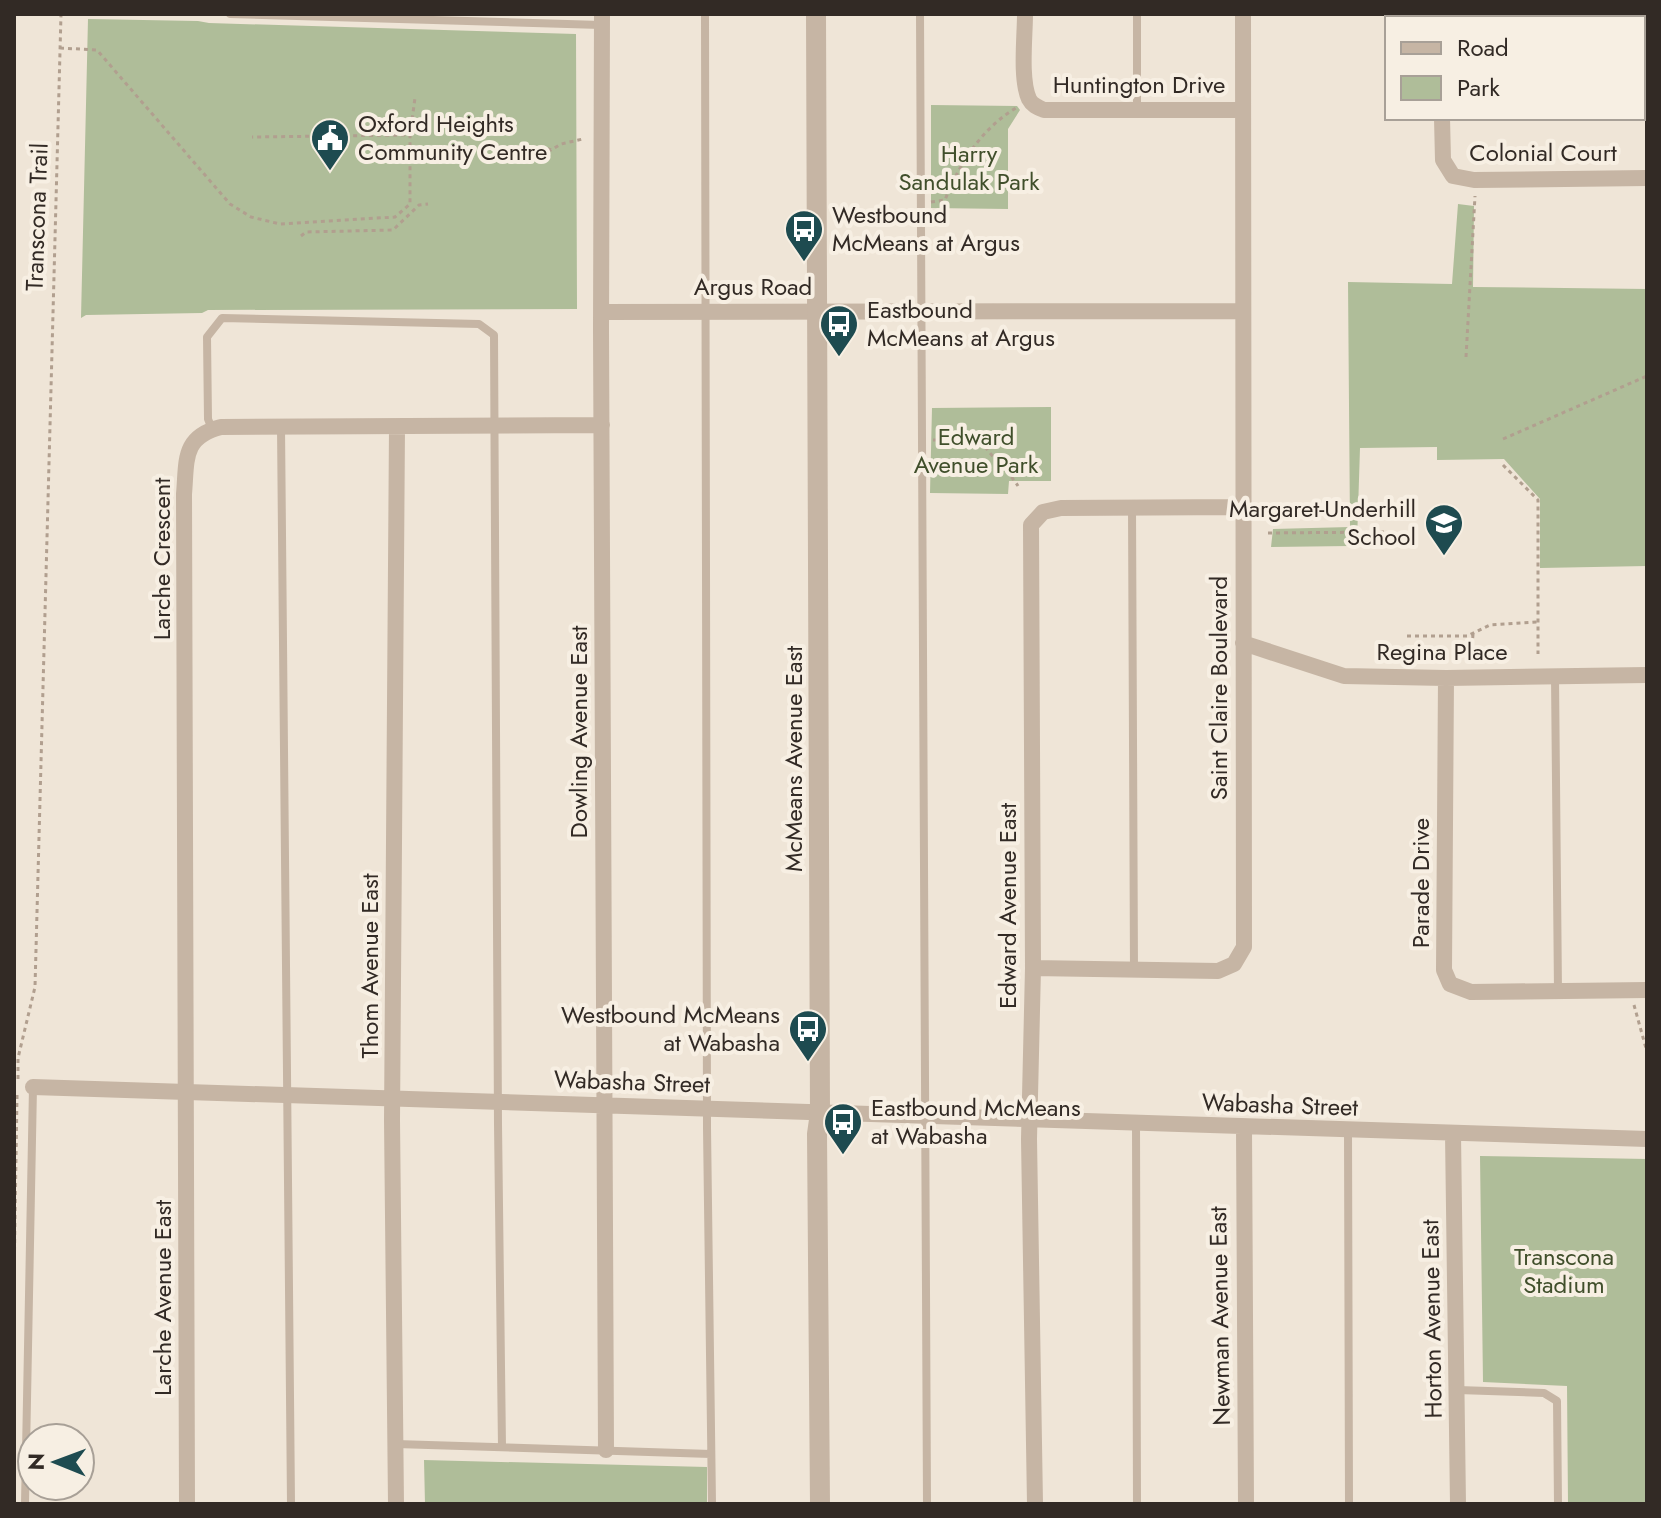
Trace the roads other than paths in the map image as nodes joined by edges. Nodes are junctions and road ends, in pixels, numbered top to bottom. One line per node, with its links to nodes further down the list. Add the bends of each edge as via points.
1 (230, 14): 8 (lane)
2 (705, 14): 13 (lane)
3 (816, 14): 17 (street, McMeans Avenue East)
4 (920, 14): 14 (lane)
5 (1025, 14): 9 (street, Huntington Drive, via 1029,100 1044,110)
6 (1137, 14): 9 (lane)
7 (1243, 14): 10 (street, Saint Claire Boulevard)
8 (602, 20): 16 (street, Dowling Avenue East)
9 (1137, 109): 10 (street, Huntington Drive)
10 (1242, 110): 15 (street, Saint Claire Boulevard)
11 (1442, 120): 12 (street, Colonial Court, via 1443,160 1453,176)
12 (1647, 178)
13 (706, 310): 16 (street, Argus Road); 17 (street, Argus Road); 39 (lane)
14 (921, 311): 15 (street, Argus Road); 17 (street, Argus Road); 41 (lane)
15 (1242, 311): 23 (street, Saint Claire Boulevard)
16 (601, 312): 18 (street, Dowling Avenue East)
17 (818, 312): 40 (street, McMeans Avenue East)
18 (602, 425): 19 (street); 38 (street, Dowling Avenue East)
19 (495, 426): 21 (street); 22 (lane, via 494,335 479,324 222,318 207,337); 37 (lane)
20 (281, 427): 21 (street); 22 (street); 35 (lane)
21 (397, 427): 36 (street, Thom Avenue East)
22 (212, 429): 34 (street, Larche Crescent, via 194,439 187,455 184,494)
23 (1242, 507): 24 (street, Edward Avenue East); 25 (street, Saint Claire Boulevard)
24 (1132, 508): 29 (street, Edward Avenue East, via 1061,508 1043,512 1031,525); 30 (lane)
25 (1243, 643): 28 (street, Regina Place, via 1344,676); 30 (street, Saint Claire Boulevard, via 1244,947 1234,964 1218,971)
26 (1647, 675): 27 (street, Regina Place)
27 (1555, 676): 28 (street, Regina Place); 32 (lane)
28 (1446, 678): 32 (street, Parade Drive, via 1444,970 1450,984 1471,992)
29 (1033, 968): 30 (street, Saint Claire Boulevard); 42 (street, Edward Avenue East)
30 (1134, 970)
31 (1639, 990): 32 (street, Parade Drive)
32 (1558, 991)
33 (33, 1087): 34 (street, Wabasha Street); 53 (lane, Wabasha Street)
34 (188, 1092): 35 (street, Wabasha Street); 54 (street, Larche Avenue East)
35 (288, 1095): 36 (street, Wabasha Street); 55 (lane)
36 (394, 1099): 37 (street, Wabasha Street); 49 (street, Thom Avenue East)
37 (499, 1102): 38 (street, Wabasha Street); 50 (lane)
38 (605, 1105): 39 (street, Wabasha Street); 51 (street, Dowling Avenue East)
39 (708, 1109): 40 (street, Wabasha Street); 52 (lane)
40 (820, 1113): 41 (street, Wabasha Street); 58 (street, McMeans Avenue East)
41 (925, 1119): 42 (street, Wabasha Street); 59 (lane)
42 (1030, 1121): 43 (street, Wabasha Street); 60 (street, Edward Avenue East)
43 (1136, 1125): 44 (street, Wabasha Street); 61 (lane)
44 (1244, 1128): 45 (street, Wabasha Street); 62 (street, Newman Avenue East)
45 (1348, 1131): 46 (street, Wabasha Street); 63 (lane)
46 (1453, 1134): 47 (street, Wabasha Street); 48 (street, Horton Avenue East)
47 (1647, 1139)
48 (1458, 1390): 64 (street, Horton Avenue East); 65 (lane, via 1544,1393 1557,1401)
49 (395, 1444): 50 (lane); 56 (street, Thom Avenue East)
50 (502, 1447): 51 (lane)
51 (606, 1450): 52 (lane)
52 (711, 1454): 57 (lane)
53 (25, 1504)
54 (187, 1504)
55 (291, 1504)
56 (396, 1504)
57 (712, 1504)
58 (820, 1504)
59 (927, 1504)
60 (1035, 1504)
61 (1137, 1504)
62 (1246, 1504)
63 (1349, 1504)
64 (1458, 1504)
65 (1558, 1504)

